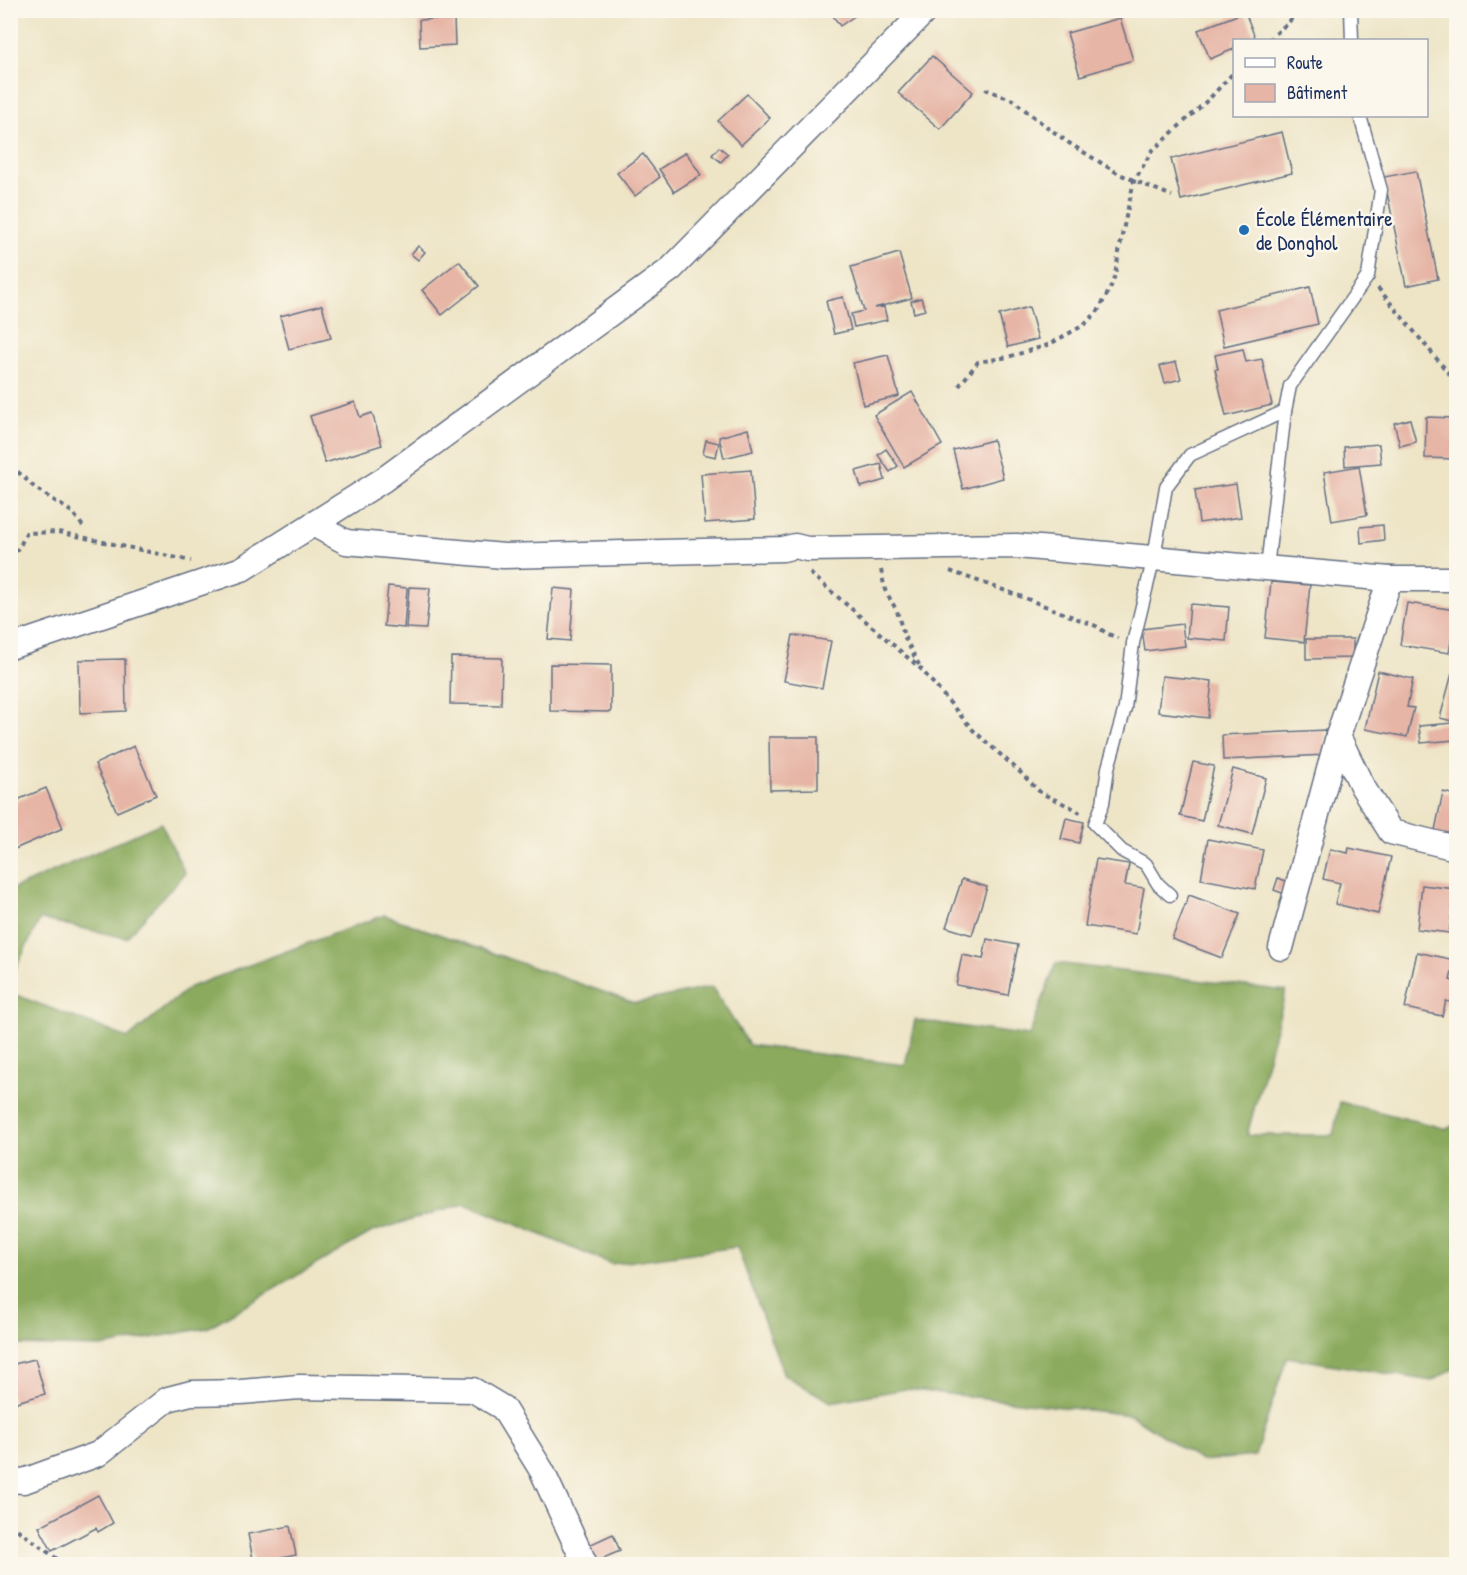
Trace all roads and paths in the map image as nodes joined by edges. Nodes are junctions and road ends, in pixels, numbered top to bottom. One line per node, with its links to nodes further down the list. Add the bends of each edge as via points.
1 (926, 10): 16 (street, via 671,269 383,480)
2 (1307, 10): 4 (path)
3 (1351, 10): 5 (lane)
4 (1270, 39)
5 (1352, 39)
6 (1233, 73): 9 (path, via 1152,151)
7 (985, 89): 9 (path, via 1013,100 1069,143)
8 (1360, 117): 11 (lane, via 1381,190)
9 (1134, 181): 10 (path); 13 (path, via 1115,275 1098,311 1084,325 1048,345 978,362)
10 (1172, 196)
11 (1368, 276): 12 (path); 14 (lane, via 1290,386)
12 (1456, 382)
13 (958, 386)
14 (1285, 411): 20 (lane, via 1190,455 1166,487); 22 (lane)
15 (10, 467): 17 (path, via 72,512)
16 (313, 524): 19 (street, via 346,542 504,556); 24 (street, via 242,569)
17 (85, 529)
18 (876, 548): 19 (street); 20 (street, via 1017,546); 29 (path, via 885,590)
19 (783, 549): 29 (path)
20 (1154, 557): 22 (street); 27 (lane)
21 (10, 559): 24 (path, via 26,533 58,532 196,562)
22 (1267, 567): 25 (street)
23 (947, 569): 27 (path)
24 (221, 576): 28 (street)
25 (1390, 579): 26 (street); 30 (street)
26 (1456, 579)
27 (1133, 643): 31 (lane, via 1125,708)
28 (10, 647)
29 (921, 669): 31 (path, via 973,730 1041,793 1075,809)
30 (1338, 736): 32 (street, via 1362,786 1391,832); 34 (street)
31 (1095, 824): 33 (lane, via 1122,851 1146,864)
32 (1456, 848)
33 (1170, 895)
34 (1281, 948)
35 (10, 1480): 38 (street, via 24,1481 98,1454 168,1399 191,1393 299,1387 473,1390 503,1408 542,1471)
36 (10, 1524): 37 (path)
37 (64, 1564)
38 (585, 1564)

